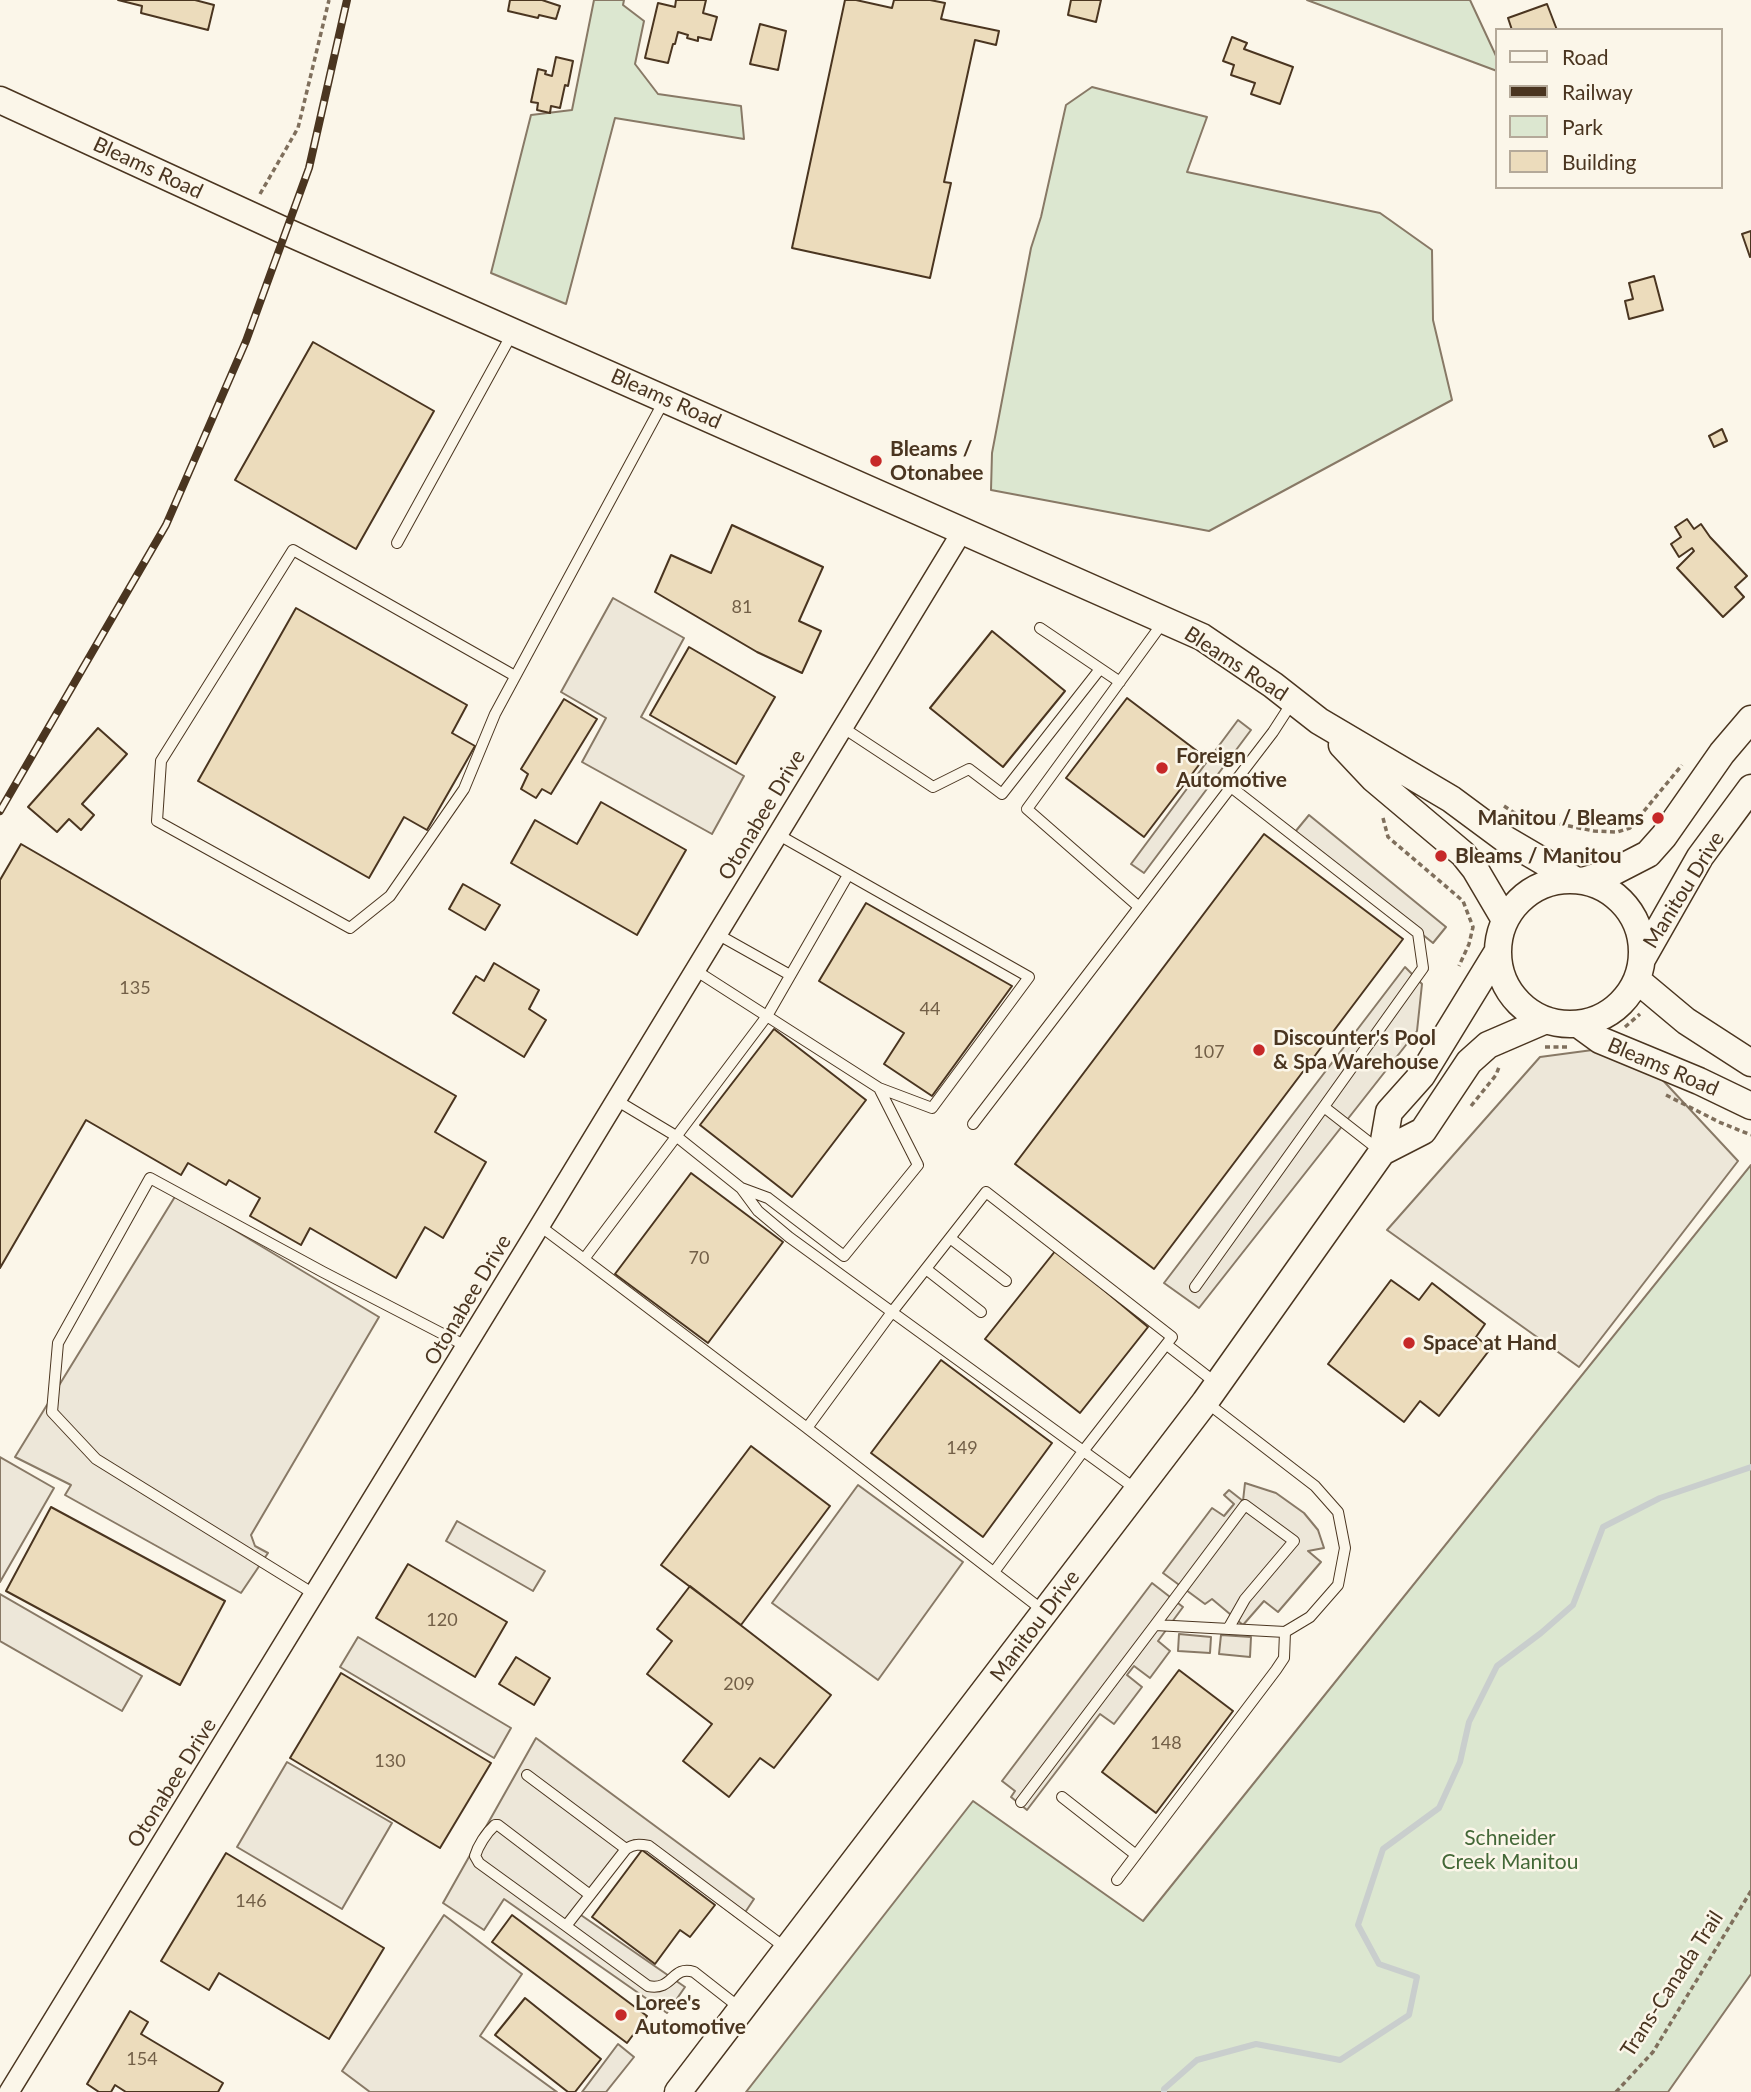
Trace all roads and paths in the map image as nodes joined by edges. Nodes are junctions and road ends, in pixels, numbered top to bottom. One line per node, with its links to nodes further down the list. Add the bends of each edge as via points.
1 (329, 0): 3 (path, via 298,128)
2 (0, 100): 3 (main road, Bleams Road)
3 (248, 214): 4 (main road, Bleams Road)
4 (513, 332): 5 (main road, Bleams Road); 7 (lane)
5 (666, 399): 6 (main road, Bleams Road); 11 (lane)
6 (962, 530): 8 (main road, Bleams Road); 16 (street, Otonabee Drive)
7 (397, 543)
8 (1164, 621): 12 (lane); 13 (main road, Bleams Road, via 1202,637)
9 (1040, 628): 10 (lane)
10 (1100, 669): 12 (lane); 16 (lane, via 1002,794 969,769 933,787)
11 (515, 676): 11 (lane, via 464,789 390,896 350,928 157,821 161,761 293,550)
12 (1119, 682): 25 (lane, via 1027,809)
13 (1293, 701): 15 (main road, Bleams Road); 18 (lane)
14 (1751, 719): 24 (main road, Manitou Drive, via 1648,854 1615,871)
15 (1319, 721): 24 (main road, Bleams Road, via 1451,799 1505,839); 26 (main road, Bleams Road, via 1374,779 1463,854)
16 (842, 727): 21 (street, Otonabee Drive)
17 (1690, 756): 20 (path, via 1630,828 1617,832 1519,816)
18 (1231, 787): 25 (lane); 44 (lane, via 1418,933 1423,968)
19 (1751, 788): 32 (main road, Manitou Drive, via 1700,857)
20 (1497, 802)
21 (777, 834): 23 (lane); 27 (street, Otonabee Drive)
22 (1388, 836): 31 (path, via 1463,901 1473,927)
23 (848, 874): 30 (lane); 40 (lane, via 1029,977 932,1108)
24 (1579, 880): 26 (main road, via 1534,889); 32 (main road, via 1608,890 1628,909 1640,932)
25 (1139, 907): 45 (lane)
26 (1505, 920): 28 (main road)
27 (716, 934): 29 (street, Otonabee Drive); 30 (lane)
28 (1498, 951): 34 (main road, via 1502,976 1515,998); 47 (main road, Manitou Drive, via 1422,1075 1389,1112)
29 (695, 970): 33 (lane); 41 (street, Otonabee Drive)
30 (790, 975): 33 (lane)
31 (1454, 976)
32 (1644, 978): 35 (main road, via 1613,1010); 36 (path, via 1644,1010 1622,1030); 39 (main road, Bleams Road, via 1686,1021)
33 (767, 1016): 40 (lane); 46 (lane)
34 (1546, 1020): 35 (main road); 47 (main road, Manitou Drive, via 1488,1045 1469,1062 1423,1131)
35 (1577, 1024): 36 (main road, Bleams Road)
36 (1600, 1041): 37 (path); 43 (main road, Bleams Road)
37 (1537, 1048)
38 (1500, 1063): 42 (path)
39 (1751, 1063)
40 (879, 1088): 48 (lane, via 918,1165 844,1256 768,1198)
41 (616, 1100): 46 (lane); 49 (street, Otonabee Drive)
42 (1471, 1106)
43 (1751, 1106)
44 (1324, 1107): 47 (lane); 54 (lane)
45 (973, 1124)
46 (676, 1136): 48 (lane); 51 (lane)
47 (1382, 1152): 59 (main road, Manitou Drive)
48 (741, 1188): 55 (lane, via 758,1211 789,1237)
49 (540, 1226): 51 (lane); 58 (street, Otonabee Drive)
50 (950, 1238): 52 (lane); 53 (lane); 57 (lane, via 986,1192 1172,1337)
51 (584, 1259): 60 (lane)
52 (926, 1269): 55 (lane); 56 (lane)
53 (1006, 1281)
54 (1195, 1287)
55 (892, 1312): 60 (lane); 61 (lane)
56 (981, 1312)
57 (1167, 1345): 59 (lane); 61 (lane)
58 (466, 1346): 64 (street, Otonabee Drive); 64 (lane, via 150,1178 58,1343 52,1412 96,1459)
59 (1212, 1393): 62 (main road, Manitou Drive); 68 (lane, via 1338,1512 1345,1548 1338,1585 1310,1617)
60 (807, 1428): 63 (lane)
61 (1084, 1450): 62 (lane); 63 (lane)
62 (1138, 1491): 65 (main road, Manitou Drive)
63 (993, 1572): 65 (lane)
64 (314, 1594): 80 (street, Otonabee Drive)
65 (1046, 1612): 78 (main road, Manitou Drive)
66 (1155, 1625): 67 (lane); 67 (lane, via 1245,1505 1294,1541 1245,1599); 71 (lane)
67 (1228, 1629): 68 (lane)
68 (1285, 1632): 73 (lane, via 1284,1658 1276,1670)
69 (527, 1774): 72 (lane)
70 (1062, 1797): 73 (lane)
71 (1021, 1802)
72 (626, 1849): 76 (lane); 78 (lane, via 633,1844 649,1846)
73 (1136, 1854): 74 (lane)
74 (1117, 1881)
75 (1751, 1891): 82 (path, Trans-Canada Trail, via 1653,2052)
76 (590, 1895): 77 (lane); 77 (lane, via 498,1825 490,1829 476,1852 479,1863)
77 (566, 1926): 79 (lane, via 648,1986 666,1985 688,1970)
78 (787, 1950): 79 (main road, Manitou Drive)
79 (742, 2009): 81 (main road, Manitou Drive)
80 (9, 2092)
81 (678, 2092)
82 (1616, 2092)

